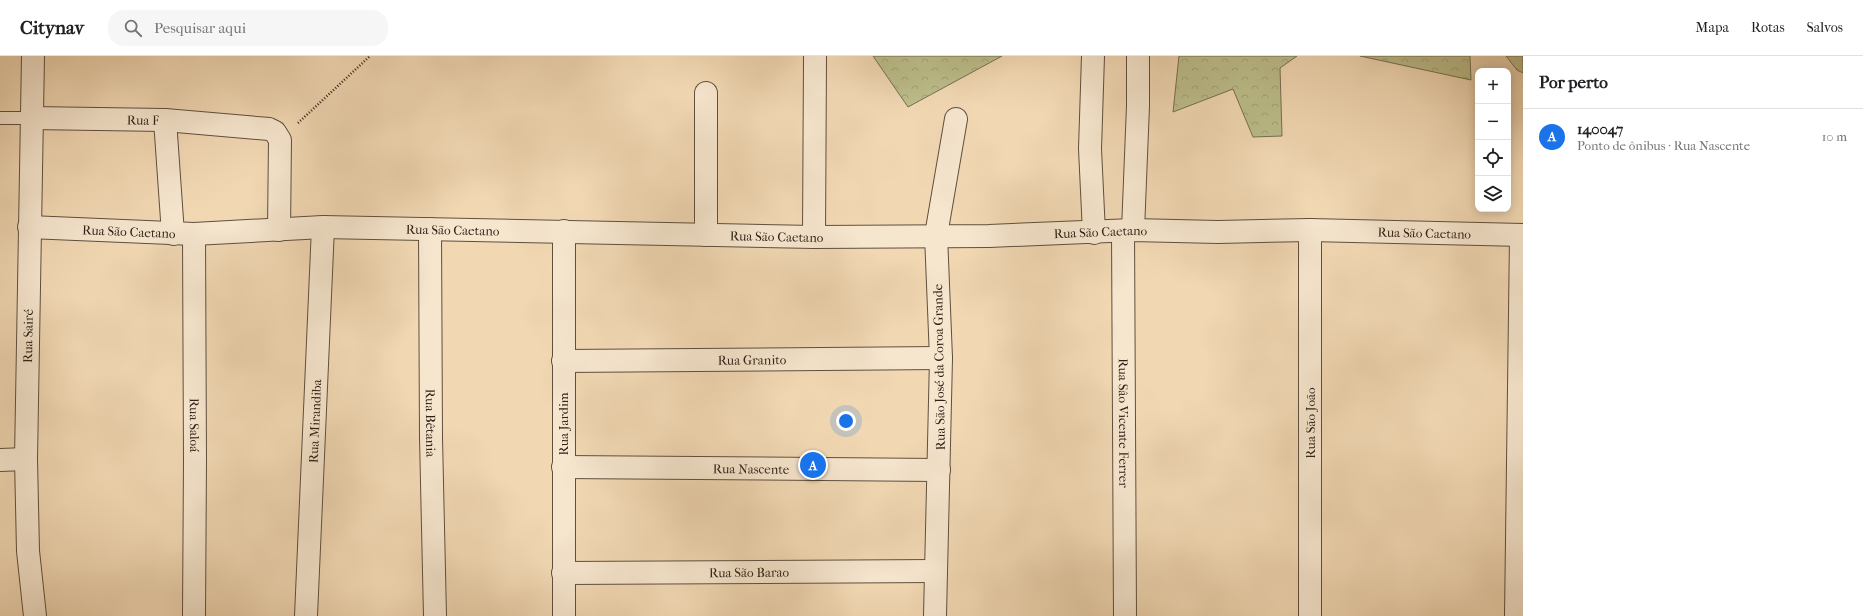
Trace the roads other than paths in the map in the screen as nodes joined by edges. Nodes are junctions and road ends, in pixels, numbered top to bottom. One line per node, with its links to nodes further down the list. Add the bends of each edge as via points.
1 (33, 56): 7 (street, Rua Sairé)
2 (815, 56): 22 (street)
3 (1093, 56): 17 (street, via 1090,149)
4 (1138, 56): 14 (street, Rua Sâo Vicente Ferrer, via 1138,106)
5 (706, 93): 19 (street)
6 (0, 118): 7 (lane)
7 (31, 118): 9 (street, Rua F); 10 (street, Rua Sairé)
8 (956, 119): 20 (street, Rua São José da Coroa Grande)
9 (165, 120): 13 (street, Rua F, via 256,126 275,132 280,140); 18 (street, Rua Saloá)
10 (29, 227): 18 (street, Rua São Caetano); 25 (street, Rua Sairé)
11 (323, 227): 12 (street, Rua São Caetano); 13 (street, Rua São Caetano); 33 (street, Rua Mirandiba)
12 (430, 229): 16 (street, Rua São Caetano); 34 (street, Rua Bêtania)
13 (278, 230): 18 (street, Rua São Caetano)
14 (1128, 230): 15 (street, Rua São Caetano); 17 (street, Rua São Caetano); 37 (street, Rua Sâo Vicente Ferrer)
15 (1310, 230): 21 (street, Rua São Caetano); 38 (street, Rua São João)
16 (564, 231): 19 (street, Rua São Caetano); 24 (street, Rua Jardim)
17 (1094, 233): 20 (street, Rua São Caetano)
18 (184, 234): 32 (street, Rua Saloá, via 195,453)
19 (706, 235): 22 (street, Rua São Caetano)
20 (936, 235): 22 (street, Rua São Caetano); 23 (street, Rua São José da Coroa Grande)
21 (1522, 236): 39 (street)
22 (814, 237)
23 (941, 358): 24 (street, Rua Granito); 28 (street, Rua São José da Coroa Grande)
24 (563, 362): 27 (street, Rua Jardim)
25 (26, 458): 26 (street); 31 (street, Rua Sairé, via 28,551)
26 (0, 460)
27 (563, 467): 28 (street, Rua Nascente); 30 (street, Rua Jardim)
28 (940, 470): 29 (street, Rua São José da Coroa Grande)
29 (936, 571): 30 (street, Rua São Barao); 36 (street, Rua São José da Coroa Grande)
30 (563, 573): 35 (street, Rua Jardim)
31 (34, 616)
32 (194, 616)
33 (306, 616)
34 (435, 616)
35 (564, 616)
36 (936, 616)
37 (1126, 616)
38 (1310, 616)
39 (1516, 616)

